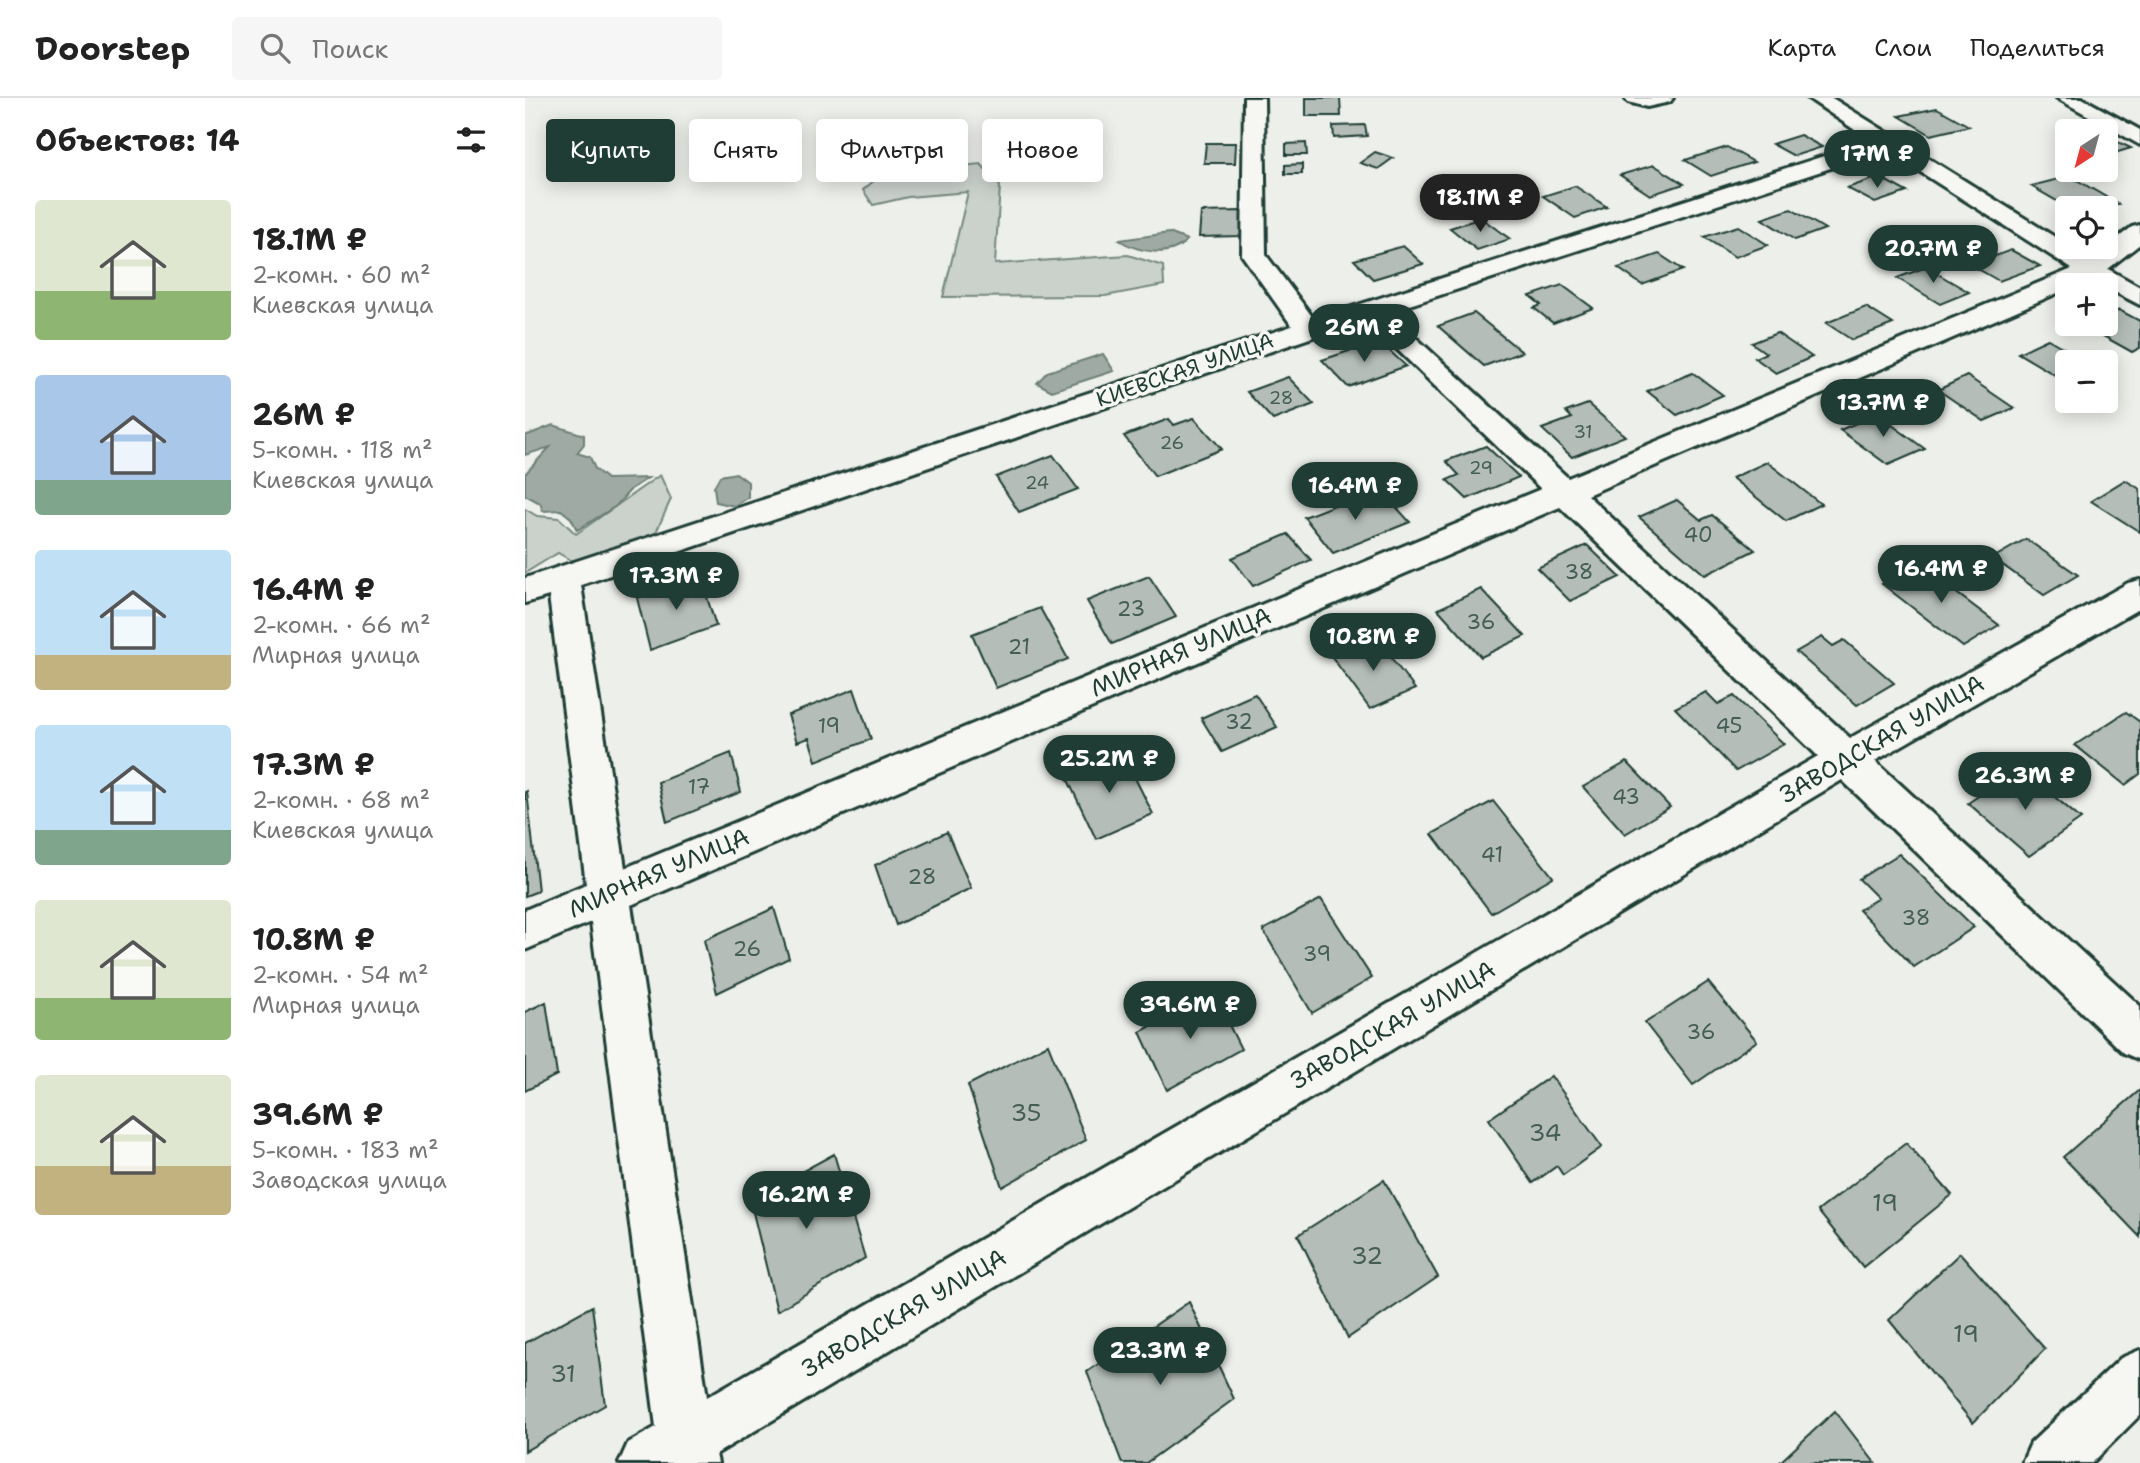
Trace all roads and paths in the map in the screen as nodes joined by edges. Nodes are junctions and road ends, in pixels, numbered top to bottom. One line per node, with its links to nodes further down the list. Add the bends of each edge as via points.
1 (1254, 98): 12 (street, via 1254,255)
2 (1635, 98): 3 (street)
3 (1663, 98)
4 (1818, 98): 7 (street)
5 (2067, 98): 6 (street)
6 (2140, 139)
7 (1887, 143): 9 (street); 11 (street, КИЕВСКАЯ УЛИЦА)
8 (2140, 232): 9 (street, МИРНАЯ УЛИЦА)
9 (2091, 270): 10 (street); 13 (street, МИРНАЯ УЛИЦА)
10 (2140, 297)
11 (1370, 309): 12 (street, КИЕВСКАЯ УЛИЦА); 13 (street)
12 (1308, 329): 14 (street, КИЕВСКАЯ УЛИЦА)
13 (1564, 490): 16 (street); 17 (street, МИРНАЯ УЛИЦА)
14 (544, 585): 17 (street)
15 (2140, 592): 16 (street, ЗАВОДСКАЯ УЛИЦА)
16 (1846, 759): 19 (street); 21 (street, ЗАВОДСКАЯ УЛИЦА)
17 (608, 894): 18 (street, МИРНАЯ УЛИЦА); 21 (street)
18 (525, 930)
19 (2140, 1037)
20 (2140, 1377): 23 (street)
21 (687, 1452): 22 (street, ЗАВОДСКАЯ УЛИЦА)
22 (648, 1463)
23 (2051, 1463)

